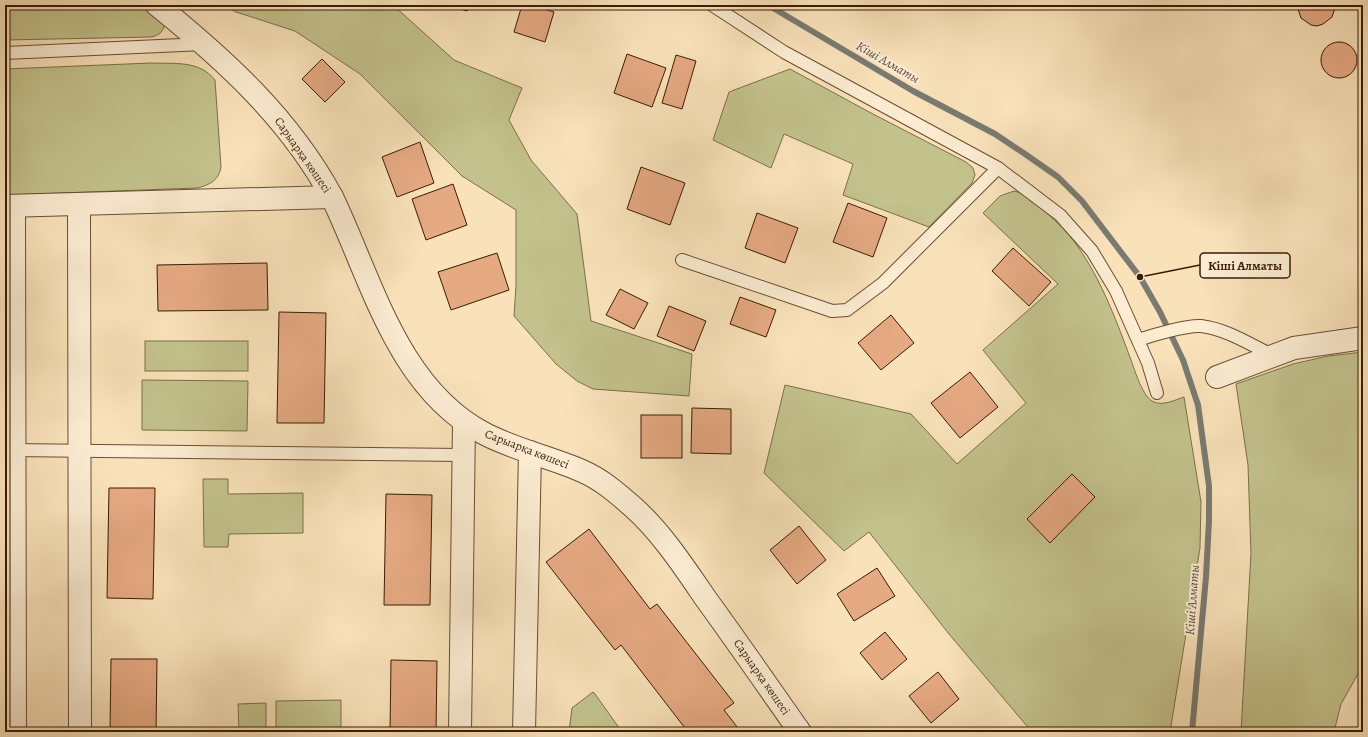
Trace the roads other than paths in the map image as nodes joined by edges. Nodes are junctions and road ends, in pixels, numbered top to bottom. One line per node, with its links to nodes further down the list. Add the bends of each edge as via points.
1 (156, 5): 3 (street, Сарыарқа көшесі)
2 (712, 5): 5 (lane, via 784,52)
3 (206, 44): 4 (lane); 6 (street, Сарыарқа көшесі, via 270,109 298,144)
4 (5, 53)
5 (998, 168): 9 (lane, via 883,284 847,310 832,311); 11 (lane, via 1060,215 1084,242 1116,291)
6 (332, 197): 7 (street); 15 (street, Сарыарқа көшесі, via 399,345 425,383)
7 (79, 204): 8 (street); 17 (street)
8 (10, 206): 16 (street)
9 (682, 260)
10 (1363, 338): 12 (street, via 1294,348)
11 (1138, 340): 12 (lane, via 1155,334 1200,326 1224,332); 14 (lane)
12 (1272, 355): 13 (street)
13 (1217, 377)
14 (1157, 393)
15 (464, 422): 18 (street, Сарыарқа көшесі, via 485,434); 19 (street)
16 (10, 450): 17 (lane); 20 (street)
17 (79, 451): 19 (lane); 21 (street)
18 (530, 452): 23 (street); 24 (street, Сарыарқа көшесі, via 594,477 615,491 654,527)
19 (462, 455): 22 (street)
20 (15, 732)
21 (80, 732)
22 (460, 732)
23 (524, 732)
24 (800, 732)

